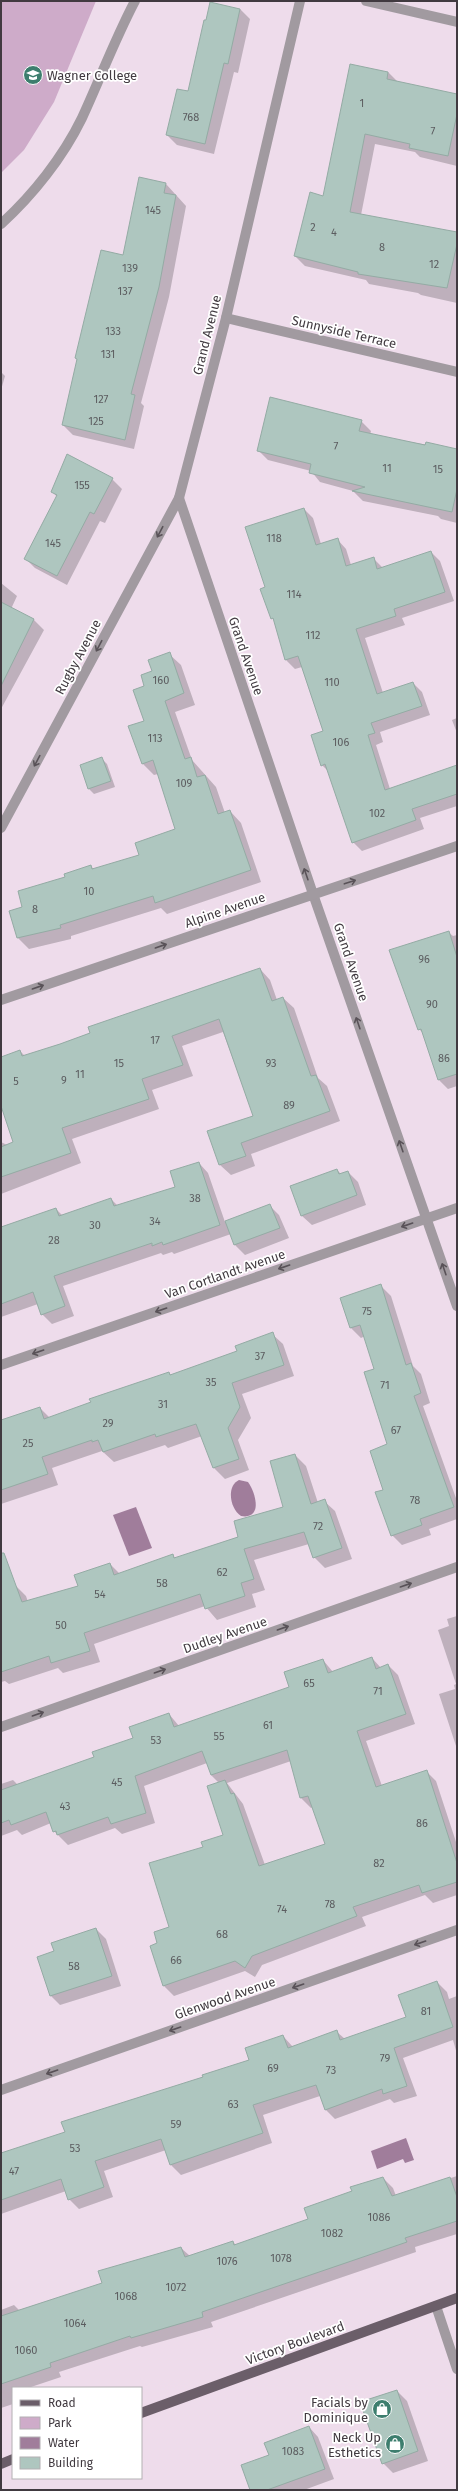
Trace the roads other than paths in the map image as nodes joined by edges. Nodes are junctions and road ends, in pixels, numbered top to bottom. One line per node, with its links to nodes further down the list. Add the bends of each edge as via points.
1 (135, 1): 5 (street, via 64,149 43,178)
2 (300, 1): 6 (street, Grand Avenue)
3 (366, 1): 4 (street)
4 (457, 22)
5 (1, 224)
6 (226, 318): 7 (street, Sunnyside Terrace); 8 (street, Grand Avenue)
7 (457, 372)
8 (179, 498): 9 (street, Rugby Avenue, one-way to 9); 11 (street, Grand Avenue, one-way to 8)
9 (1, 828)
10 (457, 846): 11 (street, Alpine Avenue, one-way to 10)
11 (313, 894): 12 (street, Alpine Avenue, one-way to 11); 14 (street, Grand Avenue, one-way to 11)
12 (1, 1000)
13 (457, 1208): 14 (street, Van Cortlandt Avenue)
14 (427, 1218): 15 (street, Grand Avenue, one-way to 14); 16 (street, Van Cortlandt Avenue, one-way to 16)
15 (457, 1306)
16 (1, 1365)
17 (457, 1567): 18 (street, Dudley Avenue, one-way to 17)
18 (1, 1727)
19 (457, 1930): 20 (street, Glenwood Avenue, one-way to 20)
20 (1, 2090)
21 (457, 2298): 22 (main road, Victory Boulevard)
22 (436, 2306): 23 (street); 24 (main road, Victory Boulevard)
23 (457, 2369)
24 (142, 2413)
25 (12, 2459): 26 (main road)
26 (1, 2464)

